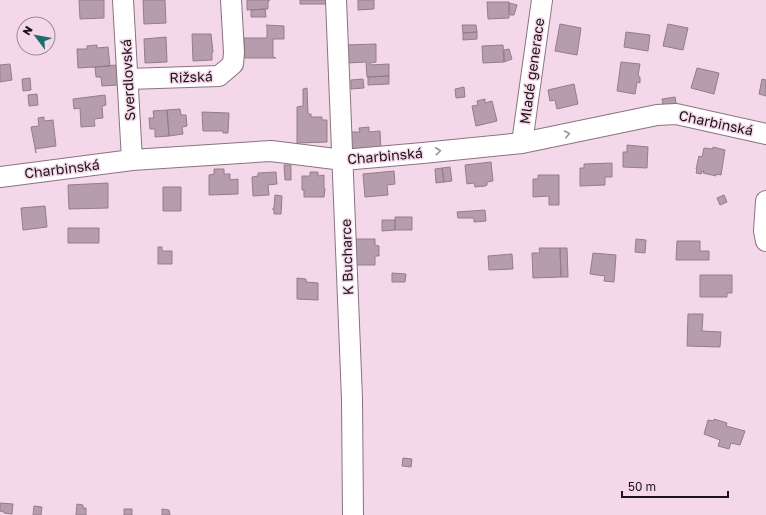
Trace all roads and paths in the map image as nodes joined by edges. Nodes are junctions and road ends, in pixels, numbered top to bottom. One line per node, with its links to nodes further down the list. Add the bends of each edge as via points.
1 (123, 0): 5 (street, Sverdlovská)
2 (231, 0): 5 (street, Rižská, via 233,64 219,76)
3 (336, 0): 9 (street, K Bucharce)
4 (542, 0): 7 (street, Mladé generace)
5 (128, 78): 8 (street, Sverdlovská)
6 (766, 134): 7 (street, Charbinská, one-way to 6, via 657,115 676,114)
7 (522, 143): 9 (street, Charbinská, one-way to 7)
8 (132, 160): 9 (street, Charbinská, via 271,151); 10 (street, Charbinská)
9 (343, 160): 13 (street, K Bucharce, via 352,399)
10 (0, 177)
11 (766, 201): 12 (street)
12 (766, 241)
13 (353, 515)

